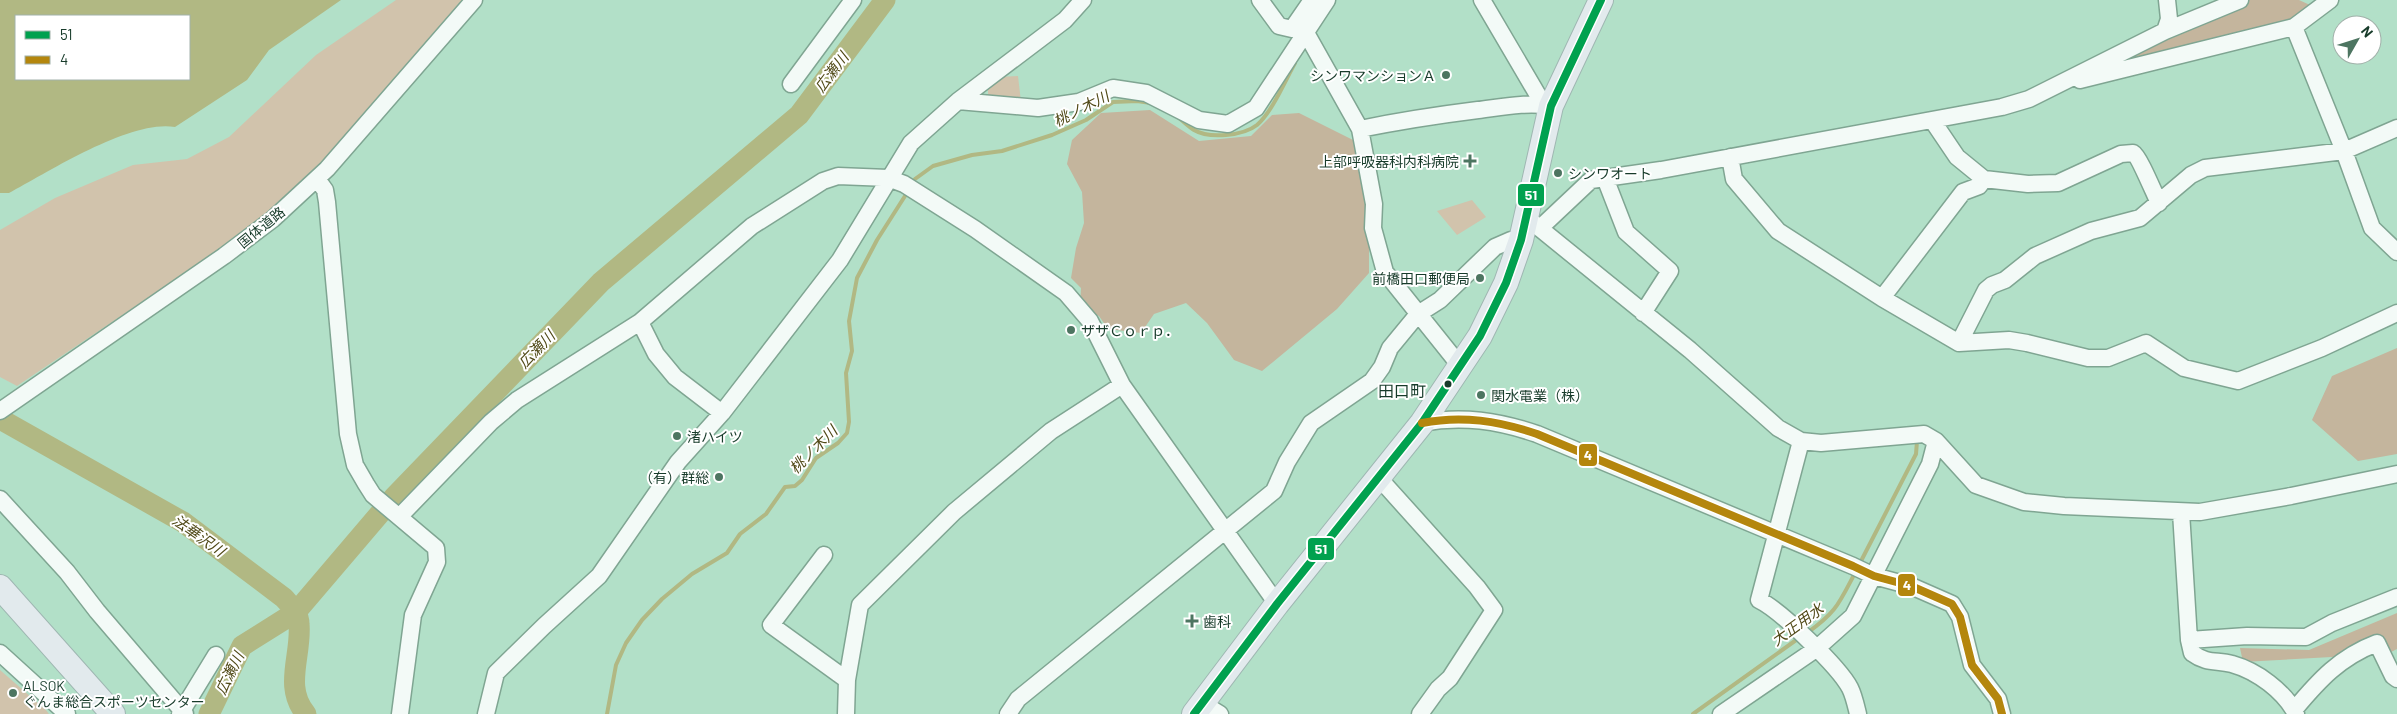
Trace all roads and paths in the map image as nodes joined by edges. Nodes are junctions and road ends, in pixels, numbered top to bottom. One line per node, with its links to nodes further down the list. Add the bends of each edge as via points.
1 (474, 0): 26 (street, 国体道路)
2 (853, 0): 15 (street)
3 (1083, 0): 17 (street, via 1065,20)
4 (1260, 0): 5 (street, via 1279,26 1292,29)
5 (1312, 0)
6 (1327, 0): 13 (street)
7 (1482, 0): 18 (street, via 1539,97)
8 (1601, 0): 18 (highway)
9 (2167, 0): 14 (street, via 2170,20)
10 (2240, 0): 14 (street)
11 (2330, 0): 12 (street)
12 (2294, 27): 16 (street); 22 (street)
13 (1305, 31): 17 (street, via 1256,108 1228,124 1199,120 1146,92 1113,88 1079,102 1038,108); 21 (street)
14 (2164, 31): 16 (street)
15 (791, 84)
16 (2060, 84): 19 (street, via 2029,99 2002,107)
17 (958, 101): 24 (street, via 911,143)
18 (1551, 106): 21 (street, via 1490,108); 29 (highway)
19 (1932, 120): 23 (street); 27 (street, via 1957,157)
20 (2397, 128): 22 (street)
21 (1360, 129): 34 (street, via 1374,204 1373,228 1385,272)
22 (2344, 151): 28 (street, via 2205,168 2190,175); 30 (street, via 2372,228)
23 (1730, 157): 25 (street); 31 (street, via 1734,179 1778,231)
24 (888, 178): 35 (street, via 838,176 823,181 752,226); 38 (street, via 904,184 975,229 1066,293 1090,321); 40 (street, via 840,260)
25 (1605, 178): 29 (street, via 1591,180); 32 (street, via 1626,232 1670,271)
26 (317, 179): 39 (street, 国体道路, via 250,237); 48 (street, via 325,190 327,202 351,453 360,475 379,500)
27 (1984, 179): 28 (street, via 2028,184 2058,183 2122,154 2133,153 2139,158); 31 (street, via 1979,186 1963,192)
28 (2159, 203): 36 (street, via 2140,218 2096,229 2035,256 2005,280 1992,285 1986,290)
29 (1529, 229): 32 (street); 34 (street, via 1495,246 1440,300); 37 (highway, via 1480,336)
30 (2397, 252)
31 (1882, 298): 36 (street)
32 (1642, 312): 42 (street, via 1778,428)
33 (2397, 313): 36 (street, via 2322,348 2238,381 2184,368 2146,343 2108,358 2088,358 2009,340)
34 (1418, 314): 37 (street); 49 (street, via 1390,348 1372,381 1310,423 1274,491)
35 (640, 322): 40 (street, via 656,354 676,377); 48 (street, via 517,400)
36 (1959, 344)
37 (1461, 367): 41 (highway)
38 (1122, 385): 49 (street); 61 (street, via 1051,431 954,512 860,605)
39 (2, 409)
40 (722, 413): 68 (street, via 678,462 599,576 496,673)
41 (1422, 423): 45 (highway); 50 (street, via 1469,419 1508,424)
42 (1802, 441): 43 (street, via 1820,443 1924,434); 50 (street)
43 (1936, 441): 47 (street, via 1976,485 2024,502); 52 (street, via 1930,464)
44 (2397, 474): 47 (street, via 2282,498 2200,512)
45 (1379, 478): 55 (highway); 71 (street, via 1478,587 1494,610 1450,678)
46 (0, 499): 64 (street, via 67,572)
47 (2181, 512): 56 (street)
48 (398, 515): 67 (street, via 431,543 438,554 413,615)
49 (1224, 529): 55 (street); 70 (street, via 1018,699)
50 (1778, 534): 52 (street); 57 (street, via 1758,600 1771,606)
51 (824, 555): 61 (street, via 771,625)
52 (1864, 571): 57 (street, via 1853,616); 74 (street, via 1912,586 1952,604 1960,617 1972,665 1998,699)
53 (0, 587): 66 (highway)
54 (2397, 597): 56 (street, via 2306,637 2247,636)
55 (1277, 604): 62 (highway)
56 (2189, 640): 63 (street, via 2192,653 2202,660 2233,664 2277,687)
57 (1808, 641): 72 (street); 73 (street, via 1850,688)
58 (0, 653): 65 (street)
59 (216, 655): 64 (street)
60 (2397, 679): 63 (street, via 2377,643 2338,663)
61 (847, 680): 69 (street)
62 (1205, 710)
63 (2295, 712)
64 (182, 713)
65 (67, 714)
66 (113, 714)
67 (400, 714)
68 (486, 714)
69 (846, 714)
70 (1008, 714)
71 (1420, 714)
72 (1721, 714)
73 (1858, 714)
74 (2002, 714)

